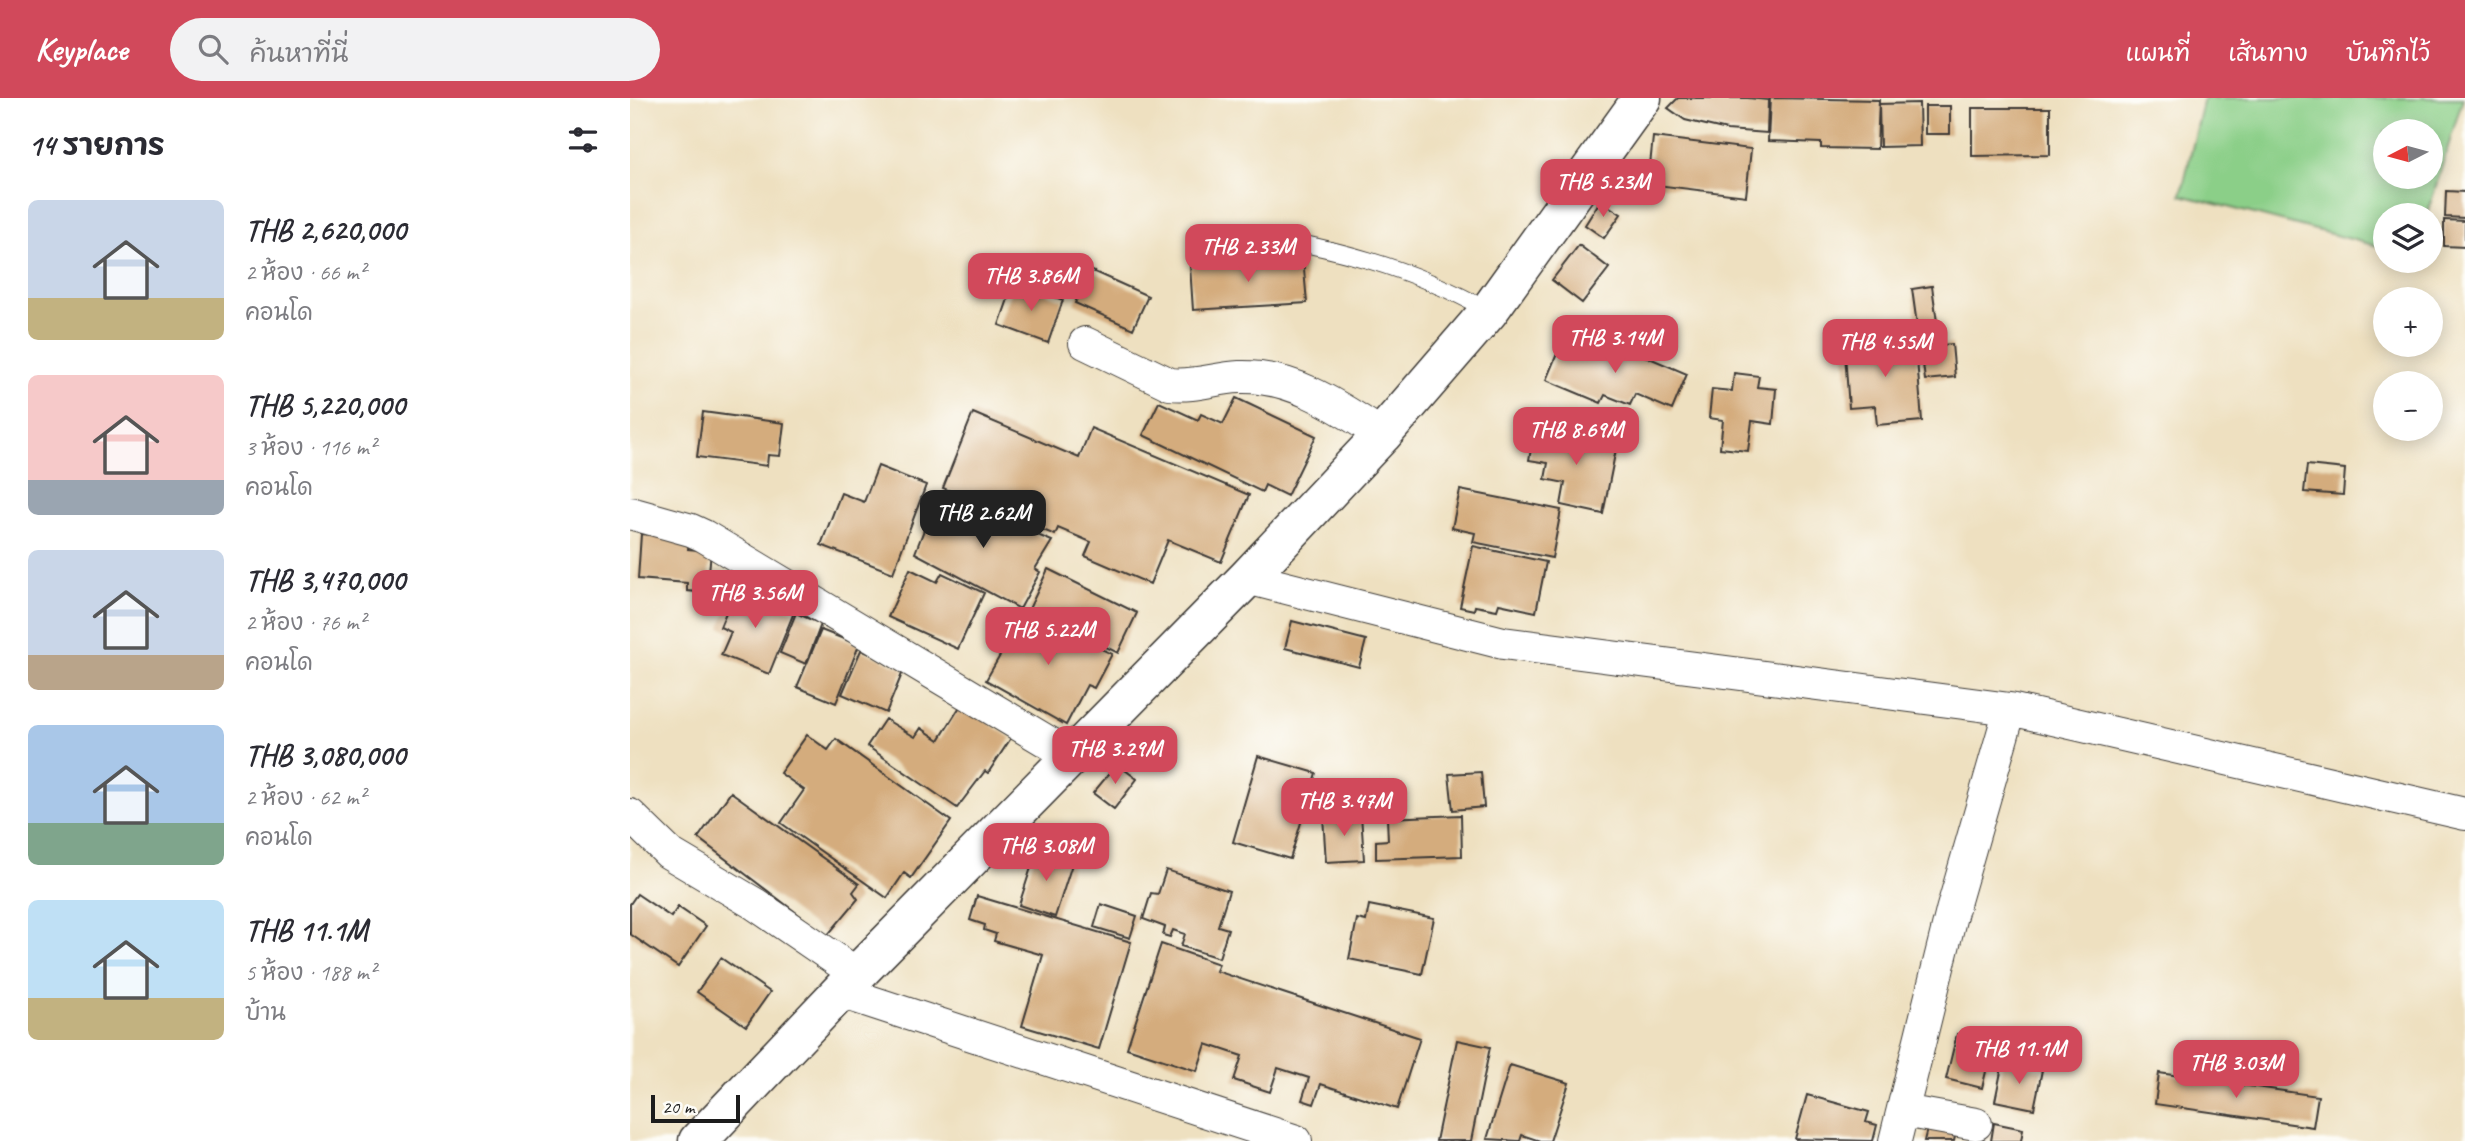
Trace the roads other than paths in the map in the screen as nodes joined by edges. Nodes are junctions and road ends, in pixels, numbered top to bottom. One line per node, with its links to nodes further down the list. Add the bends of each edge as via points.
1 (1642, 98): 3 (street)
2 (1241, 232): 3 (lane, via 1389,265)
3 (1489, 311): 5 (street)
4 (1084, 343): 5 (street, via 1170,384 1242,377 1294,387 1335,404)
5 (1382, 435): 7 (street)
6 (630, 513): 9 (street, via 704,536)
7 (1247, 578): 8 (street, via 1503,643); 9 (street)
8 (2010, 709): 10 (street); 14 (street, via 1952,911)
9 (1073, 757): 12 (street)
10 (2465, 814)
11 (630, 815): 12 (street, via 669,853 755,904)
12 (849, 983): 15 (street); 16 (street)
13 (1976, 1122): 14 (street)
14 (1899, 1126)
15 (698, 1141)
16 (1296, 1141)

